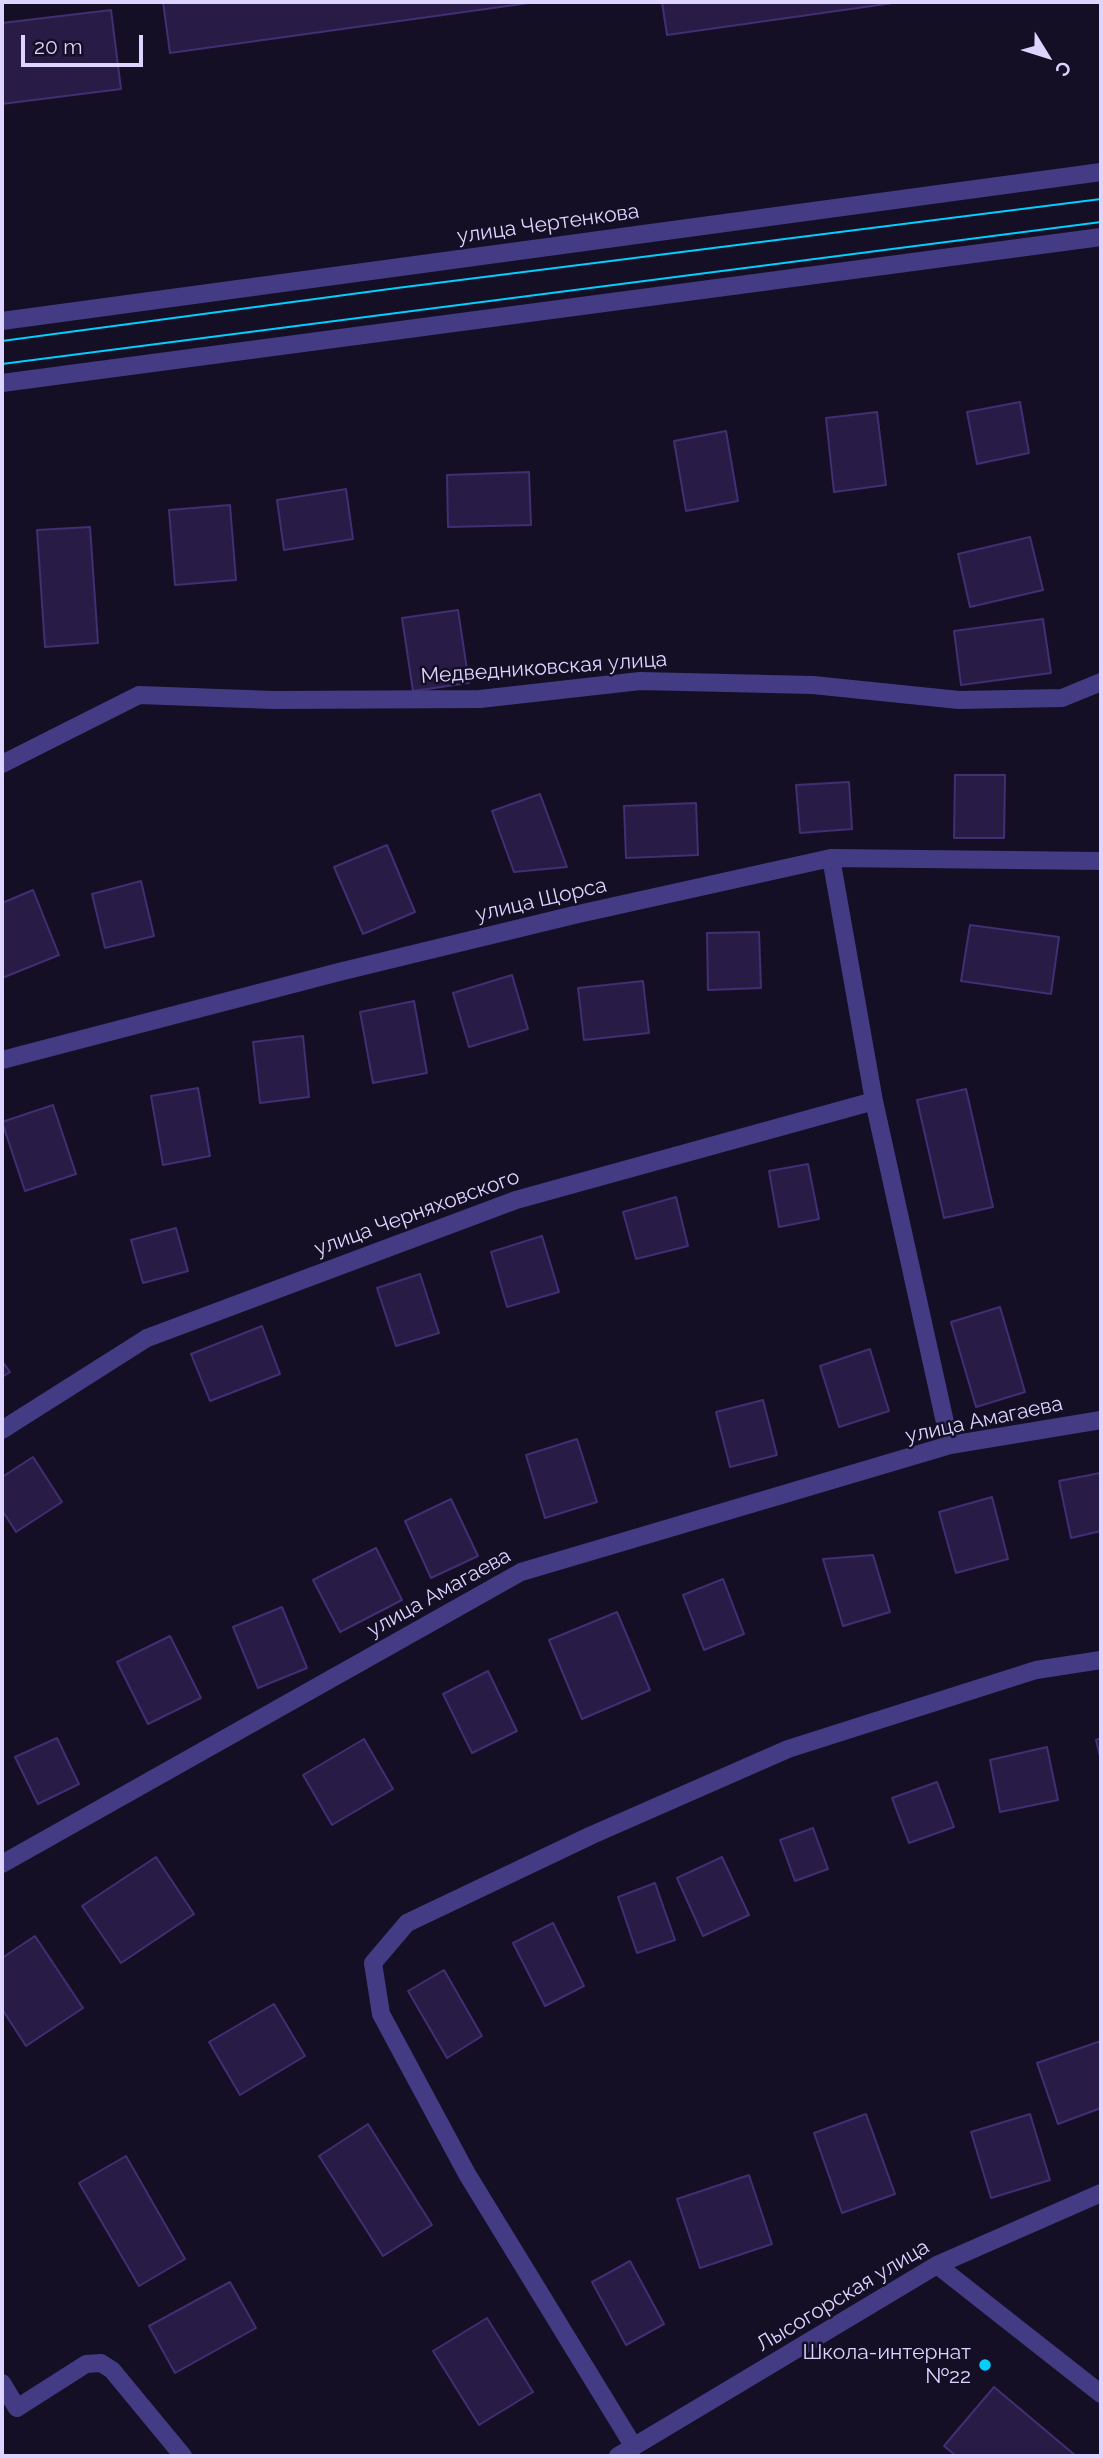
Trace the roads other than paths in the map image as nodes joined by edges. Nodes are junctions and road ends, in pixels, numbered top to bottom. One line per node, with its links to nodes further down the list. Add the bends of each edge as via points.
1 (1101, 172): 3 (street, улица Чертенкова)
2 (1101, 237): 4 (street)
3 (2, 321)
4 (2, 383)
5 (1101, 682): 6 (street, Медведниковская улица, via 1062,698 959,700 813,685 640,681 480,699 139,695)
6 (2, 764)
7 (831, 858): 8 (street, улица Щорса); 9 (street, улица Щорса, via 352,968); 10 (street)
8 (1101, 861)
9 (2, 1059)
10 (874, 1101): 12 (street, улица Черняховского, via 516,1200 172,1328 147,1338); 13 (street)
11 (1101, 1420): 13 (street, улица Амагаева)
12 (2, 1430)
13 (950, 1445): 15 (street, улица Амагаева, via 521,1572)
14 (1101, 1660): 21 (street, via 1036,1670 788,1749 407,1923 373,1964 381,2014)
15 (2, 1864)
16 (1101, 2193): 17 (street, Лысогорская улица)
17 (937, 2265): 19 (street); 21 (street, Лысогорская улица)
18 (2, 2383): 20 (street)
19 (1101, 2394)
20 (10, 2411): 22 (street, via 86,2364 101,2362)
21 (626, 2452)
22 (183, 2456)

